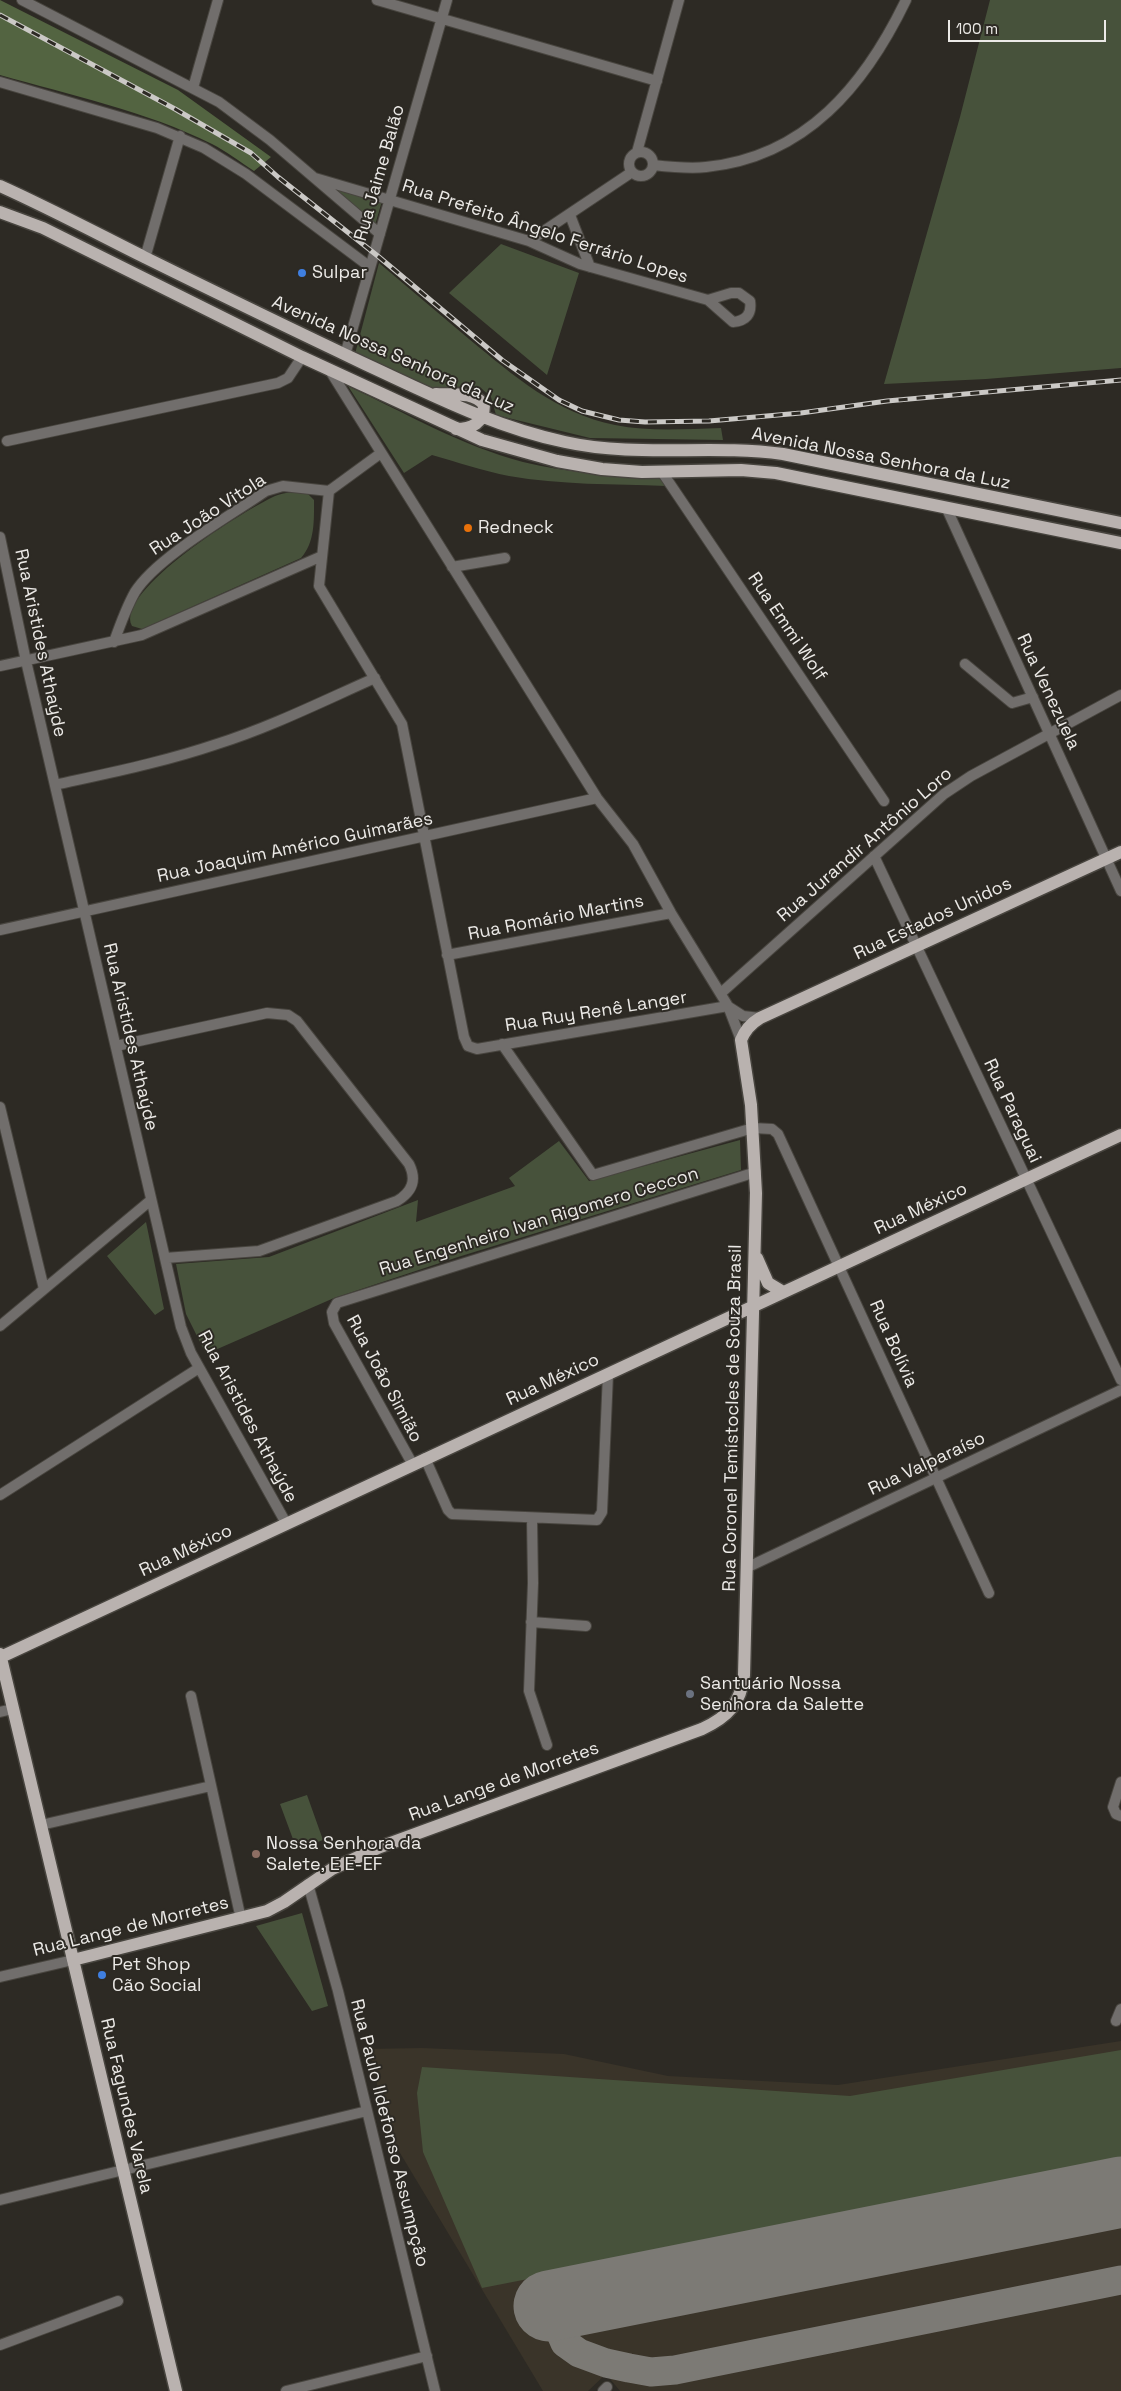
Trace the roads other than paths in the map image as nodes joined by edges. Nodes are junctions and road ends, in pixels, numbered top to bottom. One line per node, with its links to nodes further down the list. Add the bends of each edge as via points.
1 (22, 0): 10 (street)
2 (218, 0): 10 (street)
3 (377, 0): 7 (street)
4 (447, 0): 7 (street, Rua Jaime Balão)
5 (680, 0): 8 (street)
6 (906, 0): 13 (street, via 885,41 859,77 828,112 788,143 729,164 704,168)
7 (442, 19): 8 (street); 17 (street, Rua Jaime Balão)
8 (657, 81): 12 (street)
9 (0, 82): 11 (street)
10 (193, 88): 15 (street, via 245,120)
11 (180, 136): 23 (street); 24 (street, via 225,160)
12 (637, 152): 13 (street, via 649,154); 14 (street, via 630,161)
13 (653, 165): 14 (street, via 647,174 639,176)
14 (632, 172): 19 (street)
15 (315, 178): 17 (street, Rua Prefeito Ângelo Ferrário Lopes); 20 (street)
16 (0, 186): 23 (main road, Avenida Nossa Senhora da Luz)
17 (389, 200): 20 (street, Rua Jaime Balão); 21 (street, Rua Prefeito Ângelo Ferrário Lopes)
18 (0, 212): 29 (main road, Avenida Nossa Senhora da Luz, via 43,228)
19 (570, 215): 21 (street); 22 (street)
20 (380, 234): 24 (street, Rua Jaime Balão)
21 (529, 241): 25 (street, Rua Prefeito Ângelo Ferrário Lopes)
22 (584, 250): 25 (street); 26 (street)
23 (145, 258): 28 (main road, Avenida Nossa Senhora da Luz)
24 (370, 267): 30 (street, Rua Jaime Balão)
25 (590, 267): 26 (street, Rua Prefeito Ângelo Ferrário Lopes)
26 (609, 272): 27 (street, Rua Prefeito Ângelo Ferrário Lopes)
27 (708, 300)
28 (259, 313): 29 (main road, via 243,317); 30 (main road, Avenida Nossa Senhora da Luz)
29 (244, 329): 31 (main road, Avenida Nossa Senhora da Luz)
30 (345, 354): 33 (main road, Avenida Nossa Senhora da Luz)
31 (302, 357): 32 (main road, Avenida Nossa Senhora da Luz); 35 (street, via 288,378 278,383)
32 (328, 369): 34 (main road, Avenida Nossa Senhora da Luz); 36 (street)
33 (482, 418): 34 (main road, via 473,427); 40 (main road, Avenida Nossa Senhora da Luz, via 544,438 612,450 726,450 783,454)
34 (456, 430): 37 (main road, Avenida Nossa Senhora da Luz, via 511,450 571,464 620,471)
35 (7, 441)
36 (381, 453): 38 (street); 45 (street)
37 (662, 472): 39 (main road, Avenida Nossa Senhora da Luz, via 759,471); 56 (street, Rua Emmi Wolf)
38 (329, 491): 43 (street); 46 (street, Rua João Vitola, via 275,487 165,560 135,592)
39 (946, 507): 42 (main road, Avenida Nossa Senhora da Luz); 52 (street, Rua Venezuela)
40 (1121, 523)
41 (0, 537): 47 (street, Rua Aristides Athaýde)
42 (1121, 543)
43 (322, 556): 46 (street, via 148,633); 50 (street, via 319,586)
44 (505, 558): 45 (street)
45 (452, 567): 55 (street)
46 (114, 642): 47 (street)
47 (26, 661): 49 (street); 54 (street, Rua Aristides Athaýde)
48 (965, 664): 52 (street, via 1012,703)
49 (0, 666)
50 (375, 678): 54 (street, via 260,729 217,744 162,761); 57 (street, via 402,724)
51 (1121, 695): 53 (street, Rua Jurandir Antônio Loro)
52 (1033, 697): 53 (street, Rua Venezuela)
53 (1049, 734): 59 (street, Rua Jurandir Antônio Loro, via 957,784); 60 (street, Rua Venezuela)
54 (55, 785): 62 (street, Rua Aristides Athaýde)
55 (597, 798): 57 (street, Rua Joaquim Américo Guimarães); 63 (street, via 627,834)
56 (884, 801)
57 (424, 836): 62 (street, Rua Joaquim Américo Guimarães); 66 (street)
58 (1121, 852): 60 (main road, Rua Estados Unidos)
59 (874, 856): 65 (street, Rua Paraguai); 67 (street, Rua Jurandir Antônio Loro)
60 (1106, 858): 61 (street, Rua Venezuela); 65 (main road, Rua Estados Unidos)
61 (1121, 891)
62 (84, 911): 64 (street, Rua Joaquim Américo Guimarães); 72 (street, Rua Aristides Athaýde)
63 (671, 913): 66 (street, Rua Romário Martins); 67 (street)
64 (0, 930)
65 (916, 946): 69 (main road, Rua Estados Unidos); 77 (street, Rua Paraguai)
66 (448, 955): 71 (street, Rua Ruy Renê Langer, via 468,1046 477,1049)
67 (721, 992): 68 (street)
68 (728, 1006): 69 (street, via 743,1016); 70 (street); 71 (street, Rua Ruy Renê Langer)
69 (760, 1018): 70 (main road, Rua Estados Unidos, via 748,1027)
70 (741, 1040): 74 (main road, Rua Coronel Temístocles de Souza Brasil)
71 (502, 1044): 74 (street, via 593,1175)
72 (116, 1046): 78 (street, Rua Aristides Athaýde); 80 (street, via 267,1013 288,1015 297,1020 410,1164 413,1173 410,1190 397,1201 271,1247 247,1253)
73 (0, 1107): 82 (street)
74 (753, 1128): 76 (main road, Rua Coronel Temístocles de Souza Brasil); 81 (street, Rua Bolívia, via 772,1129 783,1141)
75 (1121, 1135): 77 (main road, Rua México)
76 (756, 1172): 79 (main road, Rua Coronel Temístocles de Souza Brasil); 85 (street, Rua Engenheiro Ivan Rigomero Ceccon, via 341,1300)
77 (1026, 1179): 81 (main road, Rua México); 89 (street, Rua Paraguai)
78 (152, 1200): 80 (street, Rua Aristides Athaýde); 82 (street)
79 (754, 1251): 83 (main road, via 765,1279); 84 (main road, Rua Coronel Temístocles de Souza Brasil)
80 (165, 1258): 87 (street, Rua Aristides Athaýde, via 181,1327)
81 (840, 1266): 83 (main road, Rua México); 93 (street, Rua Bolívia)
82 (44, 1290): 86 (street)
83 (783, 1292): 84 (main road, Rua México)
84 (753, 1306): 88 (main road, Rua México); 97 (main road, Rua Coronel Temístocles de Souza Brasil)
85 (333, 1307): 92 (street, Rua João Simião, via 334,1323)
86 (0, 1326)
87 (199, 1368): 94 (street); 96 (street, Rua Aristides Athaýde)
88 (608, 1374): 91 (main road, Rua México); 95 (street, via 600,1516 592,1521)
89 (1121, 1380)
90 (1121, 1390): 93 (street, Rua Valparaíso)
91 (426, 1458): 92 (main road, Rua México); 95 (street, via 452,1514)
92 (413, 1465): 96 (main road, Rua México)
93 (936, 1478): 97 (street, Rua Valparaíso); 98 (street, Rua Bolívia)
94 (0, 1495)
95 (532, 1519): 99 (street)
96 (286, 1523): 101 (main road, Rua México)
97 (746, 1568): 103 (main road, Rua Coronel Temístocles de Souza Brasil, via 743,1681)
98 (989, 1593)
99 (531, 1622): 100 (street); 106 (street, via 529,1691)
100 (586, 1626)
101 (0, 1655): 104 (main road, Rua Fagundes Varela)
102 (191, 1696): 108 (street)
103 (735, 1707): 111 (main road, Rua Lange de Morretes, via 702,1729 394,1842 340,1864)
104 (13, 1709): 105 (street); 110 (main road, Rua Fagundes Varela)
105 (0, 1712)
106 (547, 1745)
107 (1121, 1782): 109 (street, via 1112,1807)
108 (211, 1786): 110 (street); 112 (street)
109 (1121, 1816)
110 (41, 1825): 113 (main road, Rua Fagundes Varela)
111 (308, 1884): 112 (main road, Rua Lange de Morretes, via 276,1906); 117 (street, Rua Paulo Ildefonso Assumpção)
112 (241, 1919): 113 (main road, Rua Lange de Morretes)
113 (73, 1960): 114 (street, Rua Lange de Morretes); 118 (main road, Rua Fagundes Varela)
114 (0, 1977)
115 (1121, 2009): 116 (street)
116 (1116, 2021)
117 (367, 2111): 118 (street); 122 (street, Rua Paulo Ildefonso Assumpção)
118 (123, 2170): 119 (street); 123 (main road, Rua Fagundes Varela)
119 (0, 2200)
120 (118, 2301): 121 (street)
121 (0, 2345)
122 (426, 2356): 124 (street); 125 (street, Rua Paulo Ildefonso Assumpção)
123 (176, 2391)
124 (286, 2391)
125 (435, 2391)

